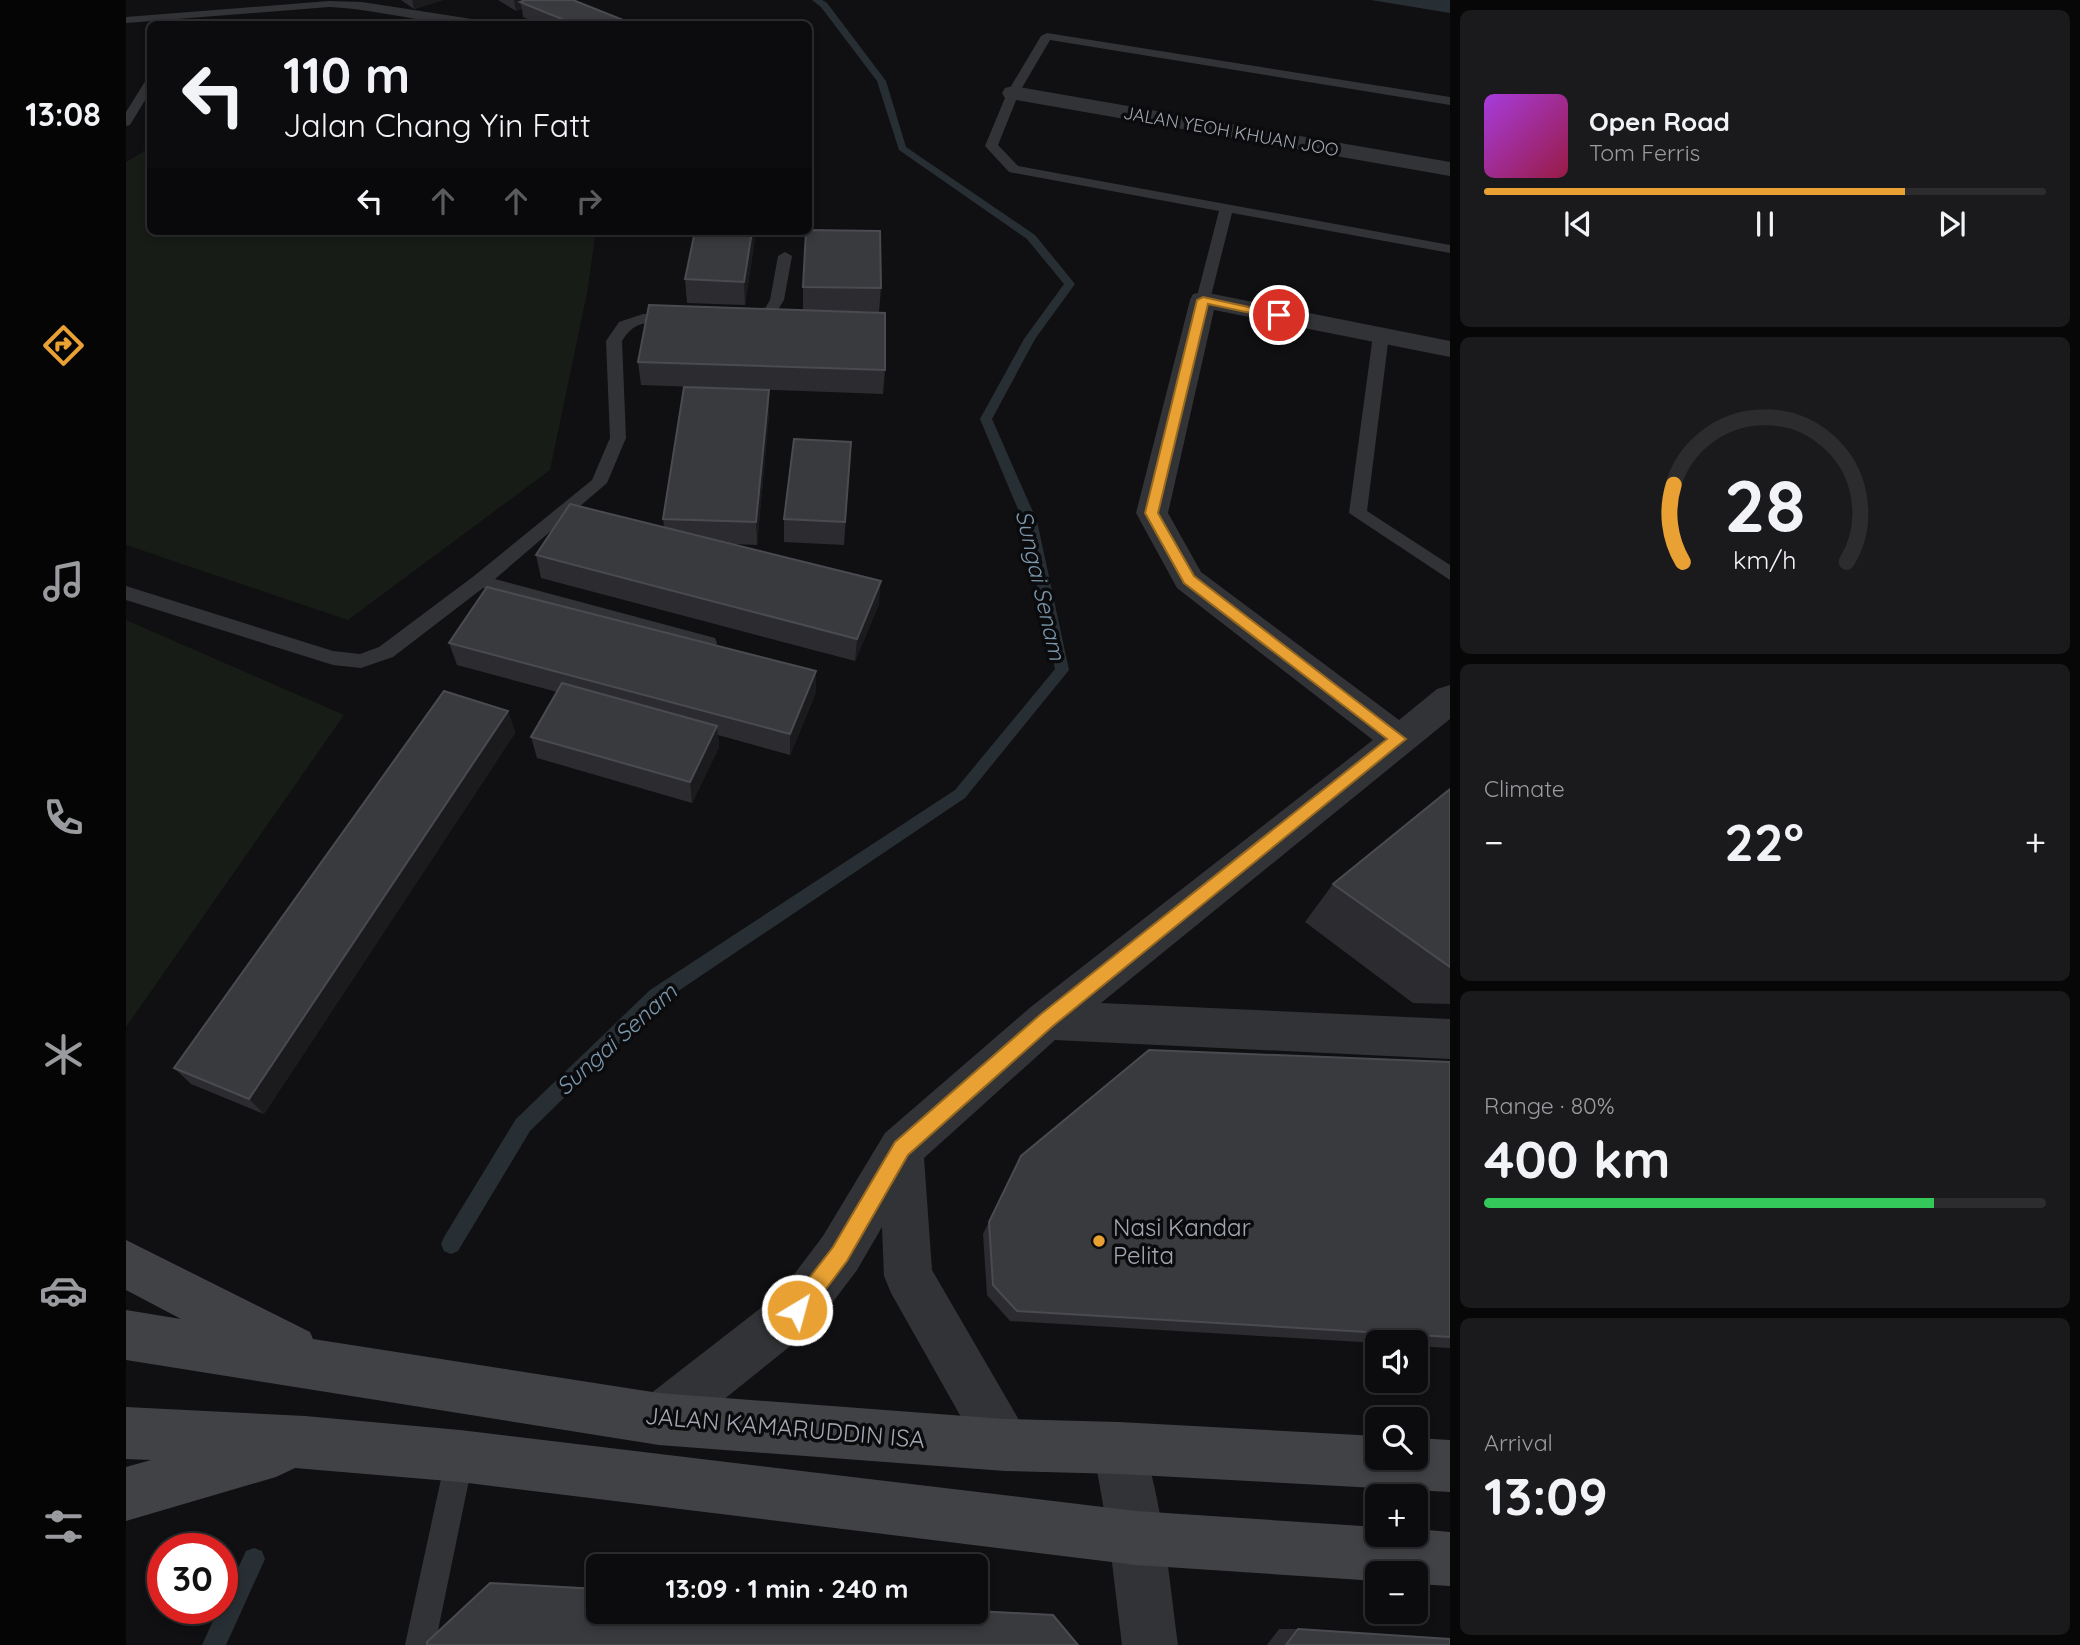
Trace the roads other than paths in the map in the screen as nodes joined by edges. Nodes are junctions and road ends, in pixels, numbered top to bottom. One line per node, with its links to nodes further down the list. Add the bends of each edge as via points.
1 (189, 19): 2 (lane); 3 (lane, via 328,4)
2 (126, 20)
3 (466, 21)
4 (147, 88): 7 (lane)
5 (1013, 93): 6 (lane, via 1046,36); 8 (street, JALAN YEOH KHUAN JOO); 9 (lane, via 991,146 1014,169)
6 (1450, 101)
7 (126, 122)
8 (1450, 169)
9 (1227, 206): 10 (lane); 12 (lane)
10 (1450, 248)
11 (785, 256): 14 (lane, via 777,300 769,313)
12 (1203, 300): 15 (street); 22 (street, via 1152,513 1189,580)
13 (697, 318): 18 (lane, via 643,318 624,325 614,341 618,438 599,483)
14 (724, 318)
15 (1381, 335): 16 (street); 17 (lane, via 1358,513)
16 (1450, 349)
17 (1450, 574)
18 (480, 581): 19 (lane, via 386,652 362,660 333,658); 20 (lane)
19 (126, 593)
20 (730, 650)
21 (1450, 699): 22 (street)
22 (1398, 739): 23 (street)
23 (1047, 1020): 24 (street); 25 (street)
24 (1450, 1039)
25 (901, 1149): 29 (street, via 840,1254 797,1310); 32 (street, via 908,1276)
26 (126, 1264): 28 (main road)
27 (126, 1335): 28 (main road, JALAN KAMARUDDIN ISA)
28 (319, 1364): 29 (main road, JALAN KAMARUDDIN ISA)
29 (659, 1419): 32 (main road, JALAN KAMARUDDIN ISA)
30 (126, 1433): 31 (main road)
31 (305, 1442): 34 (main road); 36 (main road)
32 (1004, 1445): 33 (main road, JALAN KAMARUDDIN ISA)
33 (1119, 1448): 35 (main road, JALAN KAMARUDDIN ISA); 37 (street)
34 (460, 1456): 37 (main road); 39 (lane)
35 (1450, 1466)
36 (126, 1494)
37 (1136, 1538): 38 (main road); 40 (street)
38 (1450, 1559)
39 (420, 1645)
40 (1150, 1645)

